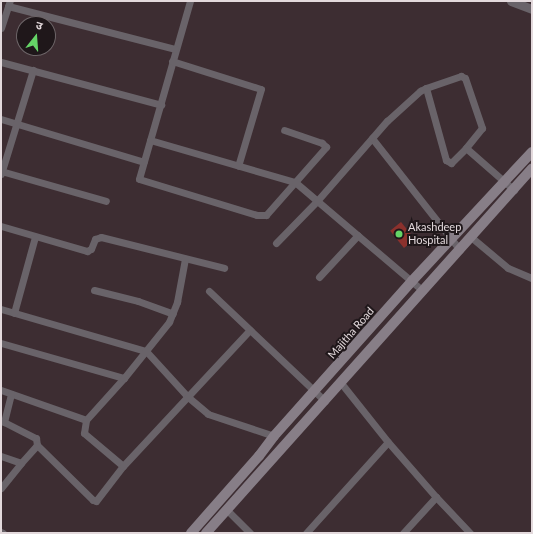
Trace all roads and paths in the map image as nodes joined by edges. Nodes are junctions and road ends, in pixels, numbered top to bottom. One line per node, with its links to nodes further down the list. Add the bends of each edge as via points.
1 (190, 1): 6 (street)
2 (511, 1): 4 (street)
3 (9, 3): 5 (street); 6 (street)
4 (532, 9)
5 (1, 28)
6 (175, 49): 7 (street)
7 (172, 61): 11 (street); 20 (street, via 261,89)
8 (1, 62): 9 (street)
9 (32, 70): 11 (street); 13 (street)
10 (426, 88): 15 (street, via 396,111); 17 (street, via 446,160 451,163); 17 (street, via 461,76 465,78 482,128)
11 (161, 105): 16 (street)
12 (1, 119): 13 (street)
13 (17, 124): 19 (street); 22 (street)
14 (284, 130): 23 (street, via 326,146)
15 (372, 138): 27 (street); 32 (street)
16 (150, 140): 19 (street); 20 (street)
17 (466, 148): 24 (street)
18 (532, 152): 24 (main road, Majitha Road)
19 (144, 162): 23 (street, via 139,178 143,181 257,216 269,213)
20 (238, 166): 23 (street)
21 (532, 169): 25 (main road)
22 (1, 172): 26 (street)
23 (295, 182): 27 (street)
24 (504, 182): 25 (street); 32 (main road, Majitha Road)
25 (514, 190): 31 (main road)
26 (106, 201)
27 (317, 201): 29 (street); 33 (street)
28 (1, 226): 30 (street)
29 (358, 235): 37 (street); 39 (street)
30 (35, 237): 35 (street, via 87,251 92,249 95,239 101,237); 44 (street)
31 (471, 237): 34 (main road); 38 (street, via 508,268)
32 (452, 239): 34 (street); 39 (main road, Majitha Road)
33 (276, 243)
34 (460, 250): 41 (main road)
35 (185, 259): 36 (street); 45 (street)
36 (224, 268)
37 (319, 277)
38 (532, 278)
39 (412, 281): 41 (street); 52 (main road, Majitha Road)
40 (94, 290): 45 (street, via 138,301)
41 (423, 290): 50 (main road)
42 (209, 292): 46 (street)
43 (1, 309): 44 (street)
44 (14, 313): 48 (street)
45 (173, 314): 48 (street)
46 (250, 330): 52 (street); 54 (street)
47 (1, 343): 49 (street)
48 (146, 351): 49 (street); 54 (street)
49 (124, 378): 56 (street)
50 (341, 383): 55 (main road); 58 (street)
51 (1, 390): 53 (street)
52 (315, 392): 55 (street); 57 (main road, Majitha Road)
53 (11, 394): 56 (street); 59 (street, via 4,422 36,438)
54 (188, 397): 57 (street, via 214,417); 62 (street)
55 (325, 401): 65 (main road)
56 (86, 420): 62 (street, via 84,433)
57 (274, 436): 66 (main road, Majitha Road)
58 (388, 442): 64 (street); 69 (street)
59 (37, 445): 61 (street); 62 (street, via 95,501)
60 (1, 456): 61 (street)
61 (21, 463): 63 (street)
62 (123, 466)
63 (1, 488)
64 (436, 497): 70 (street); 71 (street)
65 (227, 510): 67 (main road); 68 (street)
66 (191, 533)
67 (206, 533)
68 (250, 533)
69 (306, 533)
70 (403, 533)
71 (470, 533)

